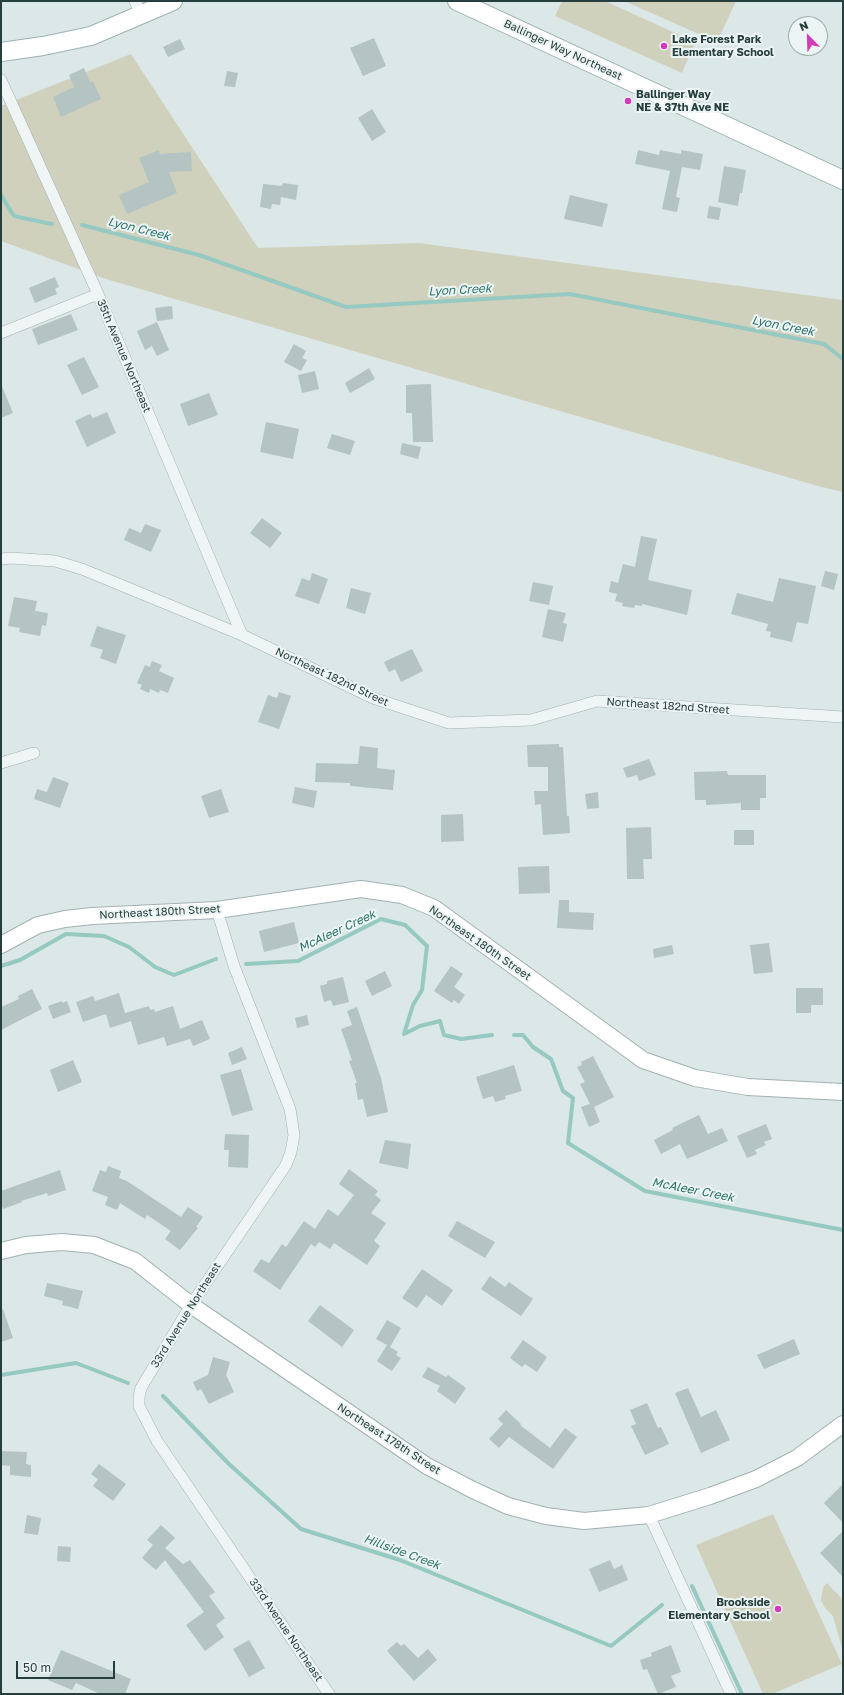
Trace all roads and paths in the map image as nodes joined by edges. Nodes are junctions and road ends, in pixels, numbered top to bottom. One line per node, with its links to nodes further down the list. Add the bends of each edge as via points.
1 (173, 1): 3 (main road)
2 (457, 1): 8 (main road, Ballinger Way Northeast)
3 (138, 8): 4 (main road, via 91,36)
4 (1, 52)
5 (1, 80): 7 (street, 35th Avenue Northeast)
6 (1, 92): 7 (street)
7 (12, 102): 9 (street, 35th Avenue Northeast)
8 (843, 180)
9 (98, 294): 10 (street); 12 (street, 35th Avenue Northeast)
10 (1, 333)
11 (1, 559): 12 (street, Northeast 182nd Street, via 55,561 82,569)
12 (242, 635): 13 (street, Northeast 182nd Street, via 373,698 449,724 531,720 597,701)
13 (843, 718)
14 (34, 753): 15 (street)
15 (1, 763)
16 (217, 910): 17 (main road, Northeast 180th Street, via 65,919 38,926); 18 (main road, Northeast 180th Street, via 361,889 402,895 434,908 643,1060 695,1078 748,1088); 20 (street, 33rd Avenue Northeast, via 234,966 290,1109 294,1135 286,1165)
17 (1, 945)
18 (843, 1092)
19 (1, 1251): 20 (main road, Northeast 178th Street, via 26,1245 62,1242 94,1245 135,1261)
20 (191, 1305): 22 (main road, Northeast 178th Street, via 427,1466 473,1490 508,1506 553,1517 584,1521); 23 (street, 33rd Avenue Northeast, via 141,1388 139,1406 157,1441)
21 (843, 1424): 22 (main road, Northeast 178th Street, via 797,1458 756,1479)
22 (649, 1515): 24 (street)
23 (330, 1694)
24 (731, 1694)

